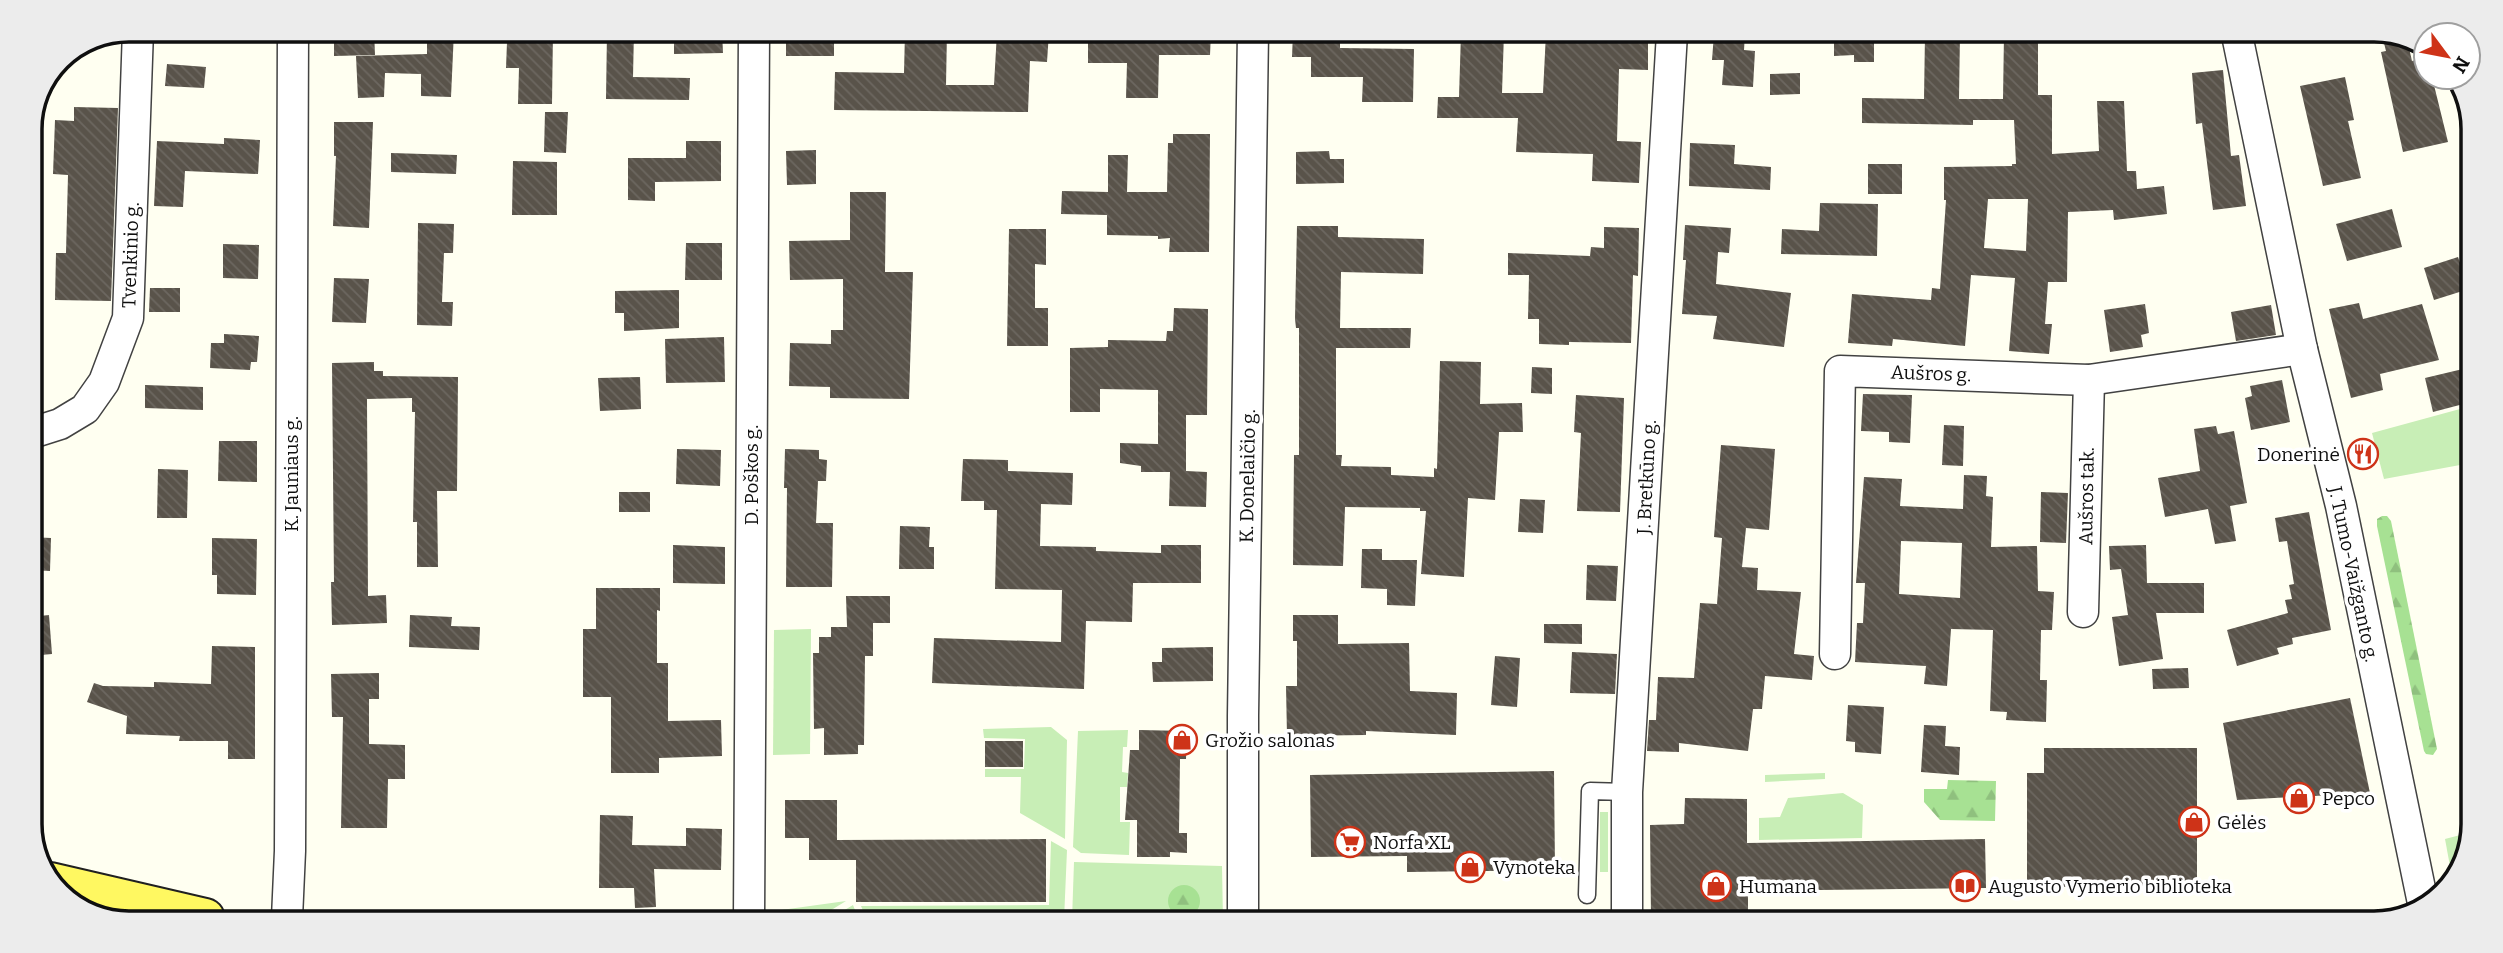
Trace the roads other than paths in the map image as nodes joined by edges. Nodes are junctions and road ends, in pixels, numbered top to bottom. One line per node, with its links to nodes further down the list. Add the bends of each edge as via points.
1 (138, 42): 9 (street, Tvenkinio g., via 128,318 104,382 85,409 60,424)
2 (293, 42): 17 (street, K. Jauniaus g.)
3 (754, 42): 18 (street, D. Poškos g.)
4 (1253, 42): 19 (street, K. Donelaičio g.)
5 (1671, 42): 12 (street, J. Bretkūno g.)
6 (2238, 42): 7 (street, J. Tumo-Vaižganto g.)
7 (2302, 349): 8 (street, Aušros g.); 15 (street, J. Tumo-Vaižganto g., via 2341,506)
8 (2089, 380): 10 (street, Aušros tak.); 11 (street, Aušros g., via 1840,371)
9 (42, 428)
10 (2083, 612)
11 (1835, 653)
12 (1627, 792): 14 (lane, via 1590,792); 20 (street, J. Bretkūno g.)
13 (70, 887): 16 (main road)
14 (1587, 895)
15 (2422, 897)
16 (175, 911)
17 (287, 911)
18 (749, 911)
19 (1243, 911)
20 (1626, 911)

